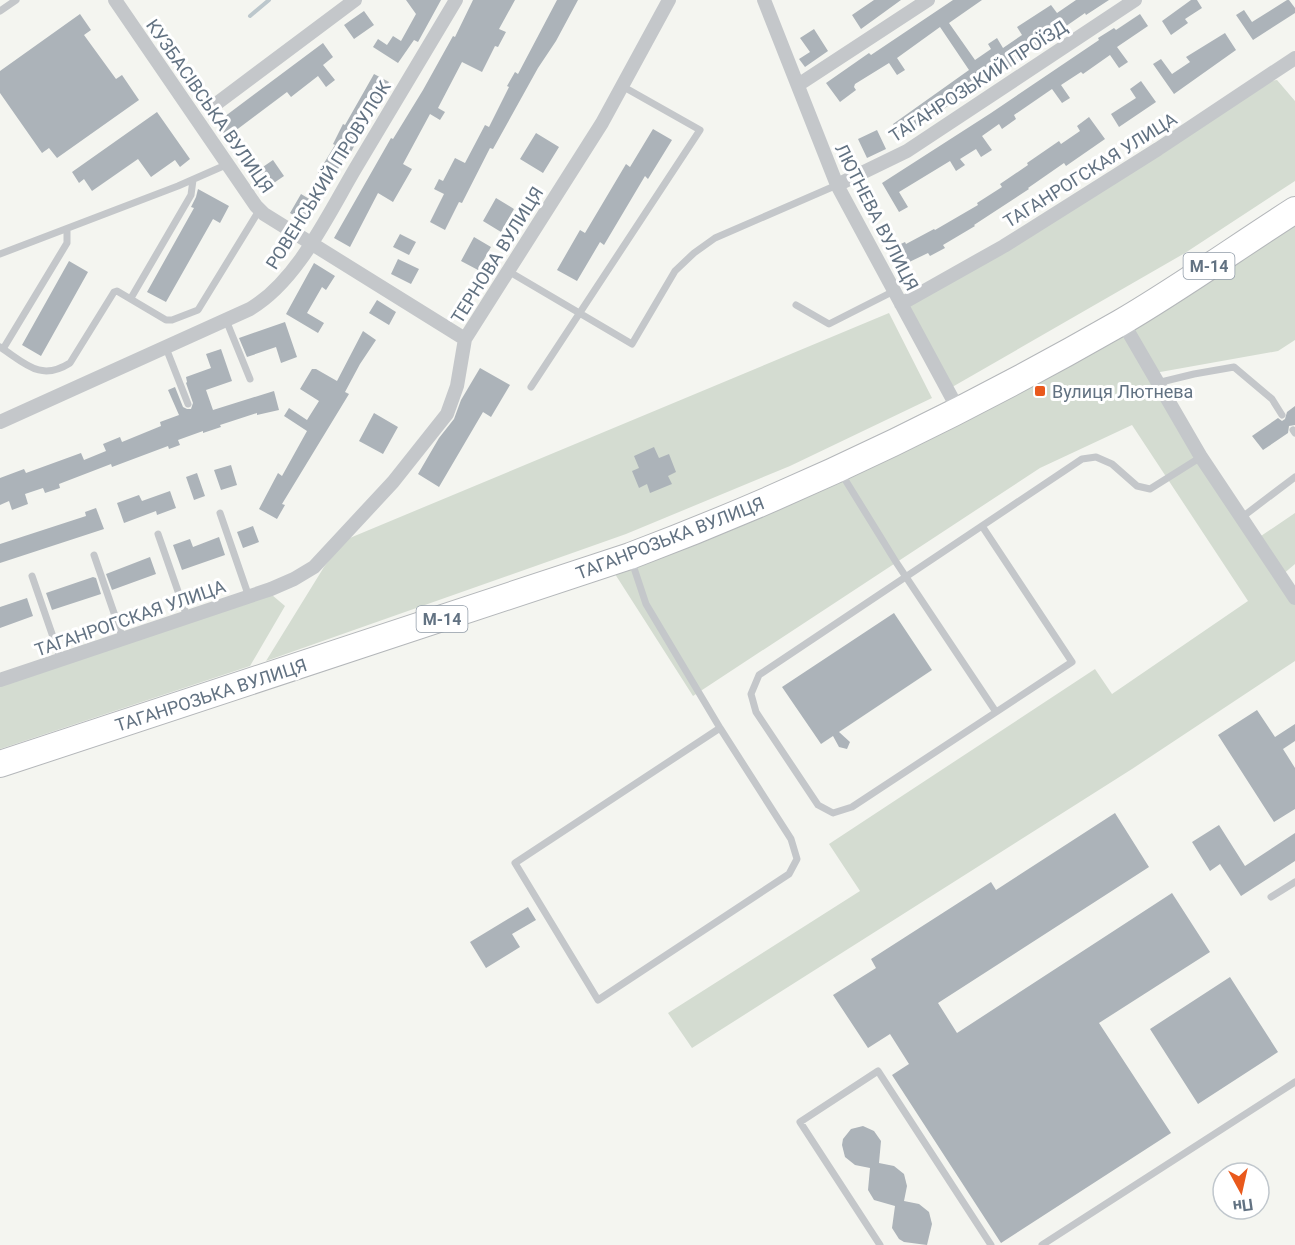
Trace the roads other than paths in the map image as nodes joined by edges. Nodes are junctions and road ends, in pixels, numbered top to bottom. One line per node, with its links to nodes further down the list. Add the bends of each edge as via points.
1 (16, 0): 9 (lane)
2 (115, 0): 14 (street, КУЗБАСІВСЬКА ВУЛИЦЯ)
3 (355, 0): 13 (street)
4 (456, 0): 20 (street, РОВЕНСЬКИЙ ПРОВУЛОК)
5 (764, 0): 11 (street, ЛЮТНЕВА ВУЛИЦЯ)
6 (928, 0): 11 (street)
7 (1135, 0): 16 (street, ТАГАНРОЗЬКИЙ ПРОЇЗД, via 907,151)
8 (664, 2): 12 (street, ТЕРНОВА ВУЛИЦЯ)
9 (0, 11)
10 (1295, 58): 25 (street, ТАГАНРОГСКАЯ УЛИЦА, via 1004,246)
11 (798, 85): 16 (street, ЛЮТНЕВА ВУЛИЦЯ)
12 (622, 86): 22 (street, ТЕРНОВА ВУЛИЦЯ); 27 (lane, via 700,130)
13 (216, 104)
14 (228, 164): 15 (lane); 17 (street, КУЗБАСІВСЬКА ВУЛИЦЯ)
15 (193, 180): 19 (lane); 24 (lane, via 191,195)
16 (837, 185): 23 (street, ЛЮТНЕВА ВУЛИЦЯ); 27 (lane, via 715,238 693,253 675,271 632,344)
17 (260, 209): 20 (street, КУЗБАСІВСЬКА ВУЛИЦЯ); 24 (lane, via 198,310 166,320)
18 (1295, 210): 29 (highway, ТАГАНРОЗЬКА ВУЛИЦЯ / М-14)
19 (67, 229): 21 (lane); 31 (lane, via 67,243)
20 (311, 243): 28 (street, РОВЕНСЬКИЙ ПРОВУЛОК, via 274,292); 30 (street, КУЗБАСІВСЬКА ВУЛИЦЯ)
21 (0, 254)
22 (508, 271): 27 (lane); 30 (street, ТЕРНОВА ВУЛИЦЯ)
23 (894, 291): 25 (street, ЛЮТНЕВА ВУЛИЦЯ); 26 (lane, via 829,324)
24 (131, 298): 31 (lane, via 114,292 70,363 57,370 39,372)
25 (901, 304): 37 (street, ЛЮТНЕВА ВУЛИЦЯ)
26 (796, 305)
27 (579, 313): 35 (lane)
28 (226, 320): 32 (street, РОВЕНСЬКИЙ ПРОВУЛОК); 33 (lane)
29 (1122, 321): 34 (street); 37 (highway, ТАГАНРОЗЬКА ВУЛИЦЯ / М-14)
30 (465, 339): 51 (street, ТЕРНОВА ВУЛИЦЯ, via 457,386 447,414 424,444 314,567)
31 (2, 348)
32 (166, 348): 36 (lane); 39 (street, РОВЕНСЬКИЙ ПРОВУЛОК)
33 (250, 379)
34 (1157, 383): 38 (lane, via 1234,367 1272,399); 40 (street)
35 (531, 387)
36 (188, 404)
37 (959, 411): 41 (highway, ТАГАНРОЗЬКА ВУЛИЦЯ / М-14)
38 (1282, 415)
39 (0, 422)
40 (1201, 457): 44 (street); 45 (lane, via 1150,489 1137,486 1104,460 1082,459)
41 (838, 469): 48 (highway, ТАГАНРОЗЬКА ВУЛИЦЯ / М-14, via 729,518); 50 (lane)
42 (1295, 477): 44 (lane)
43 (220, 513): 52 (lane)
44 (1241, 518): 53 (street)
45 (982, 526): 50 (lane); 58 (lane, via 1072,662)
46 (158, 534): 54 (lane)
47 (94, 555): 55 (lane)
48 (630, 556): 59 (lane, via 646,604); 60 (highway, ТАГАНРОЗЬКА ВУЛИЦЯ / М-14)
49 (32, 576): 56 (lane)
50 (906, 577): 58 (lane); 58 (lane, via 759,675 751,694 756,712 818,805 833,813 852,807)
51 (271, 589): 52 (street, ТАГАНРОГСКАЯ УЛИЦА)
52 (249, 597): 54 (street, ТАГАНРОГСКАЯ УЛИЦА)
53 (1295, 598)
54 (187, 617): 55 (street, ТАГАНРОГСКАЯ УЛИЦА)
55 (123, 639): 56 (street, ТАГАНРОГСКАЯ УЛИЦА)
56 (61, 660): 57 (street, ТАГАНРОГСКАЯ УЛИЦА)
57 (0, 680)
58 (996, 712)
59 (720, 728): 59 (lane, via 514,863 598,1000 789,874 796,859 791,839)
60 (0, 764)
61 (1295, 882): 62 (lane)
62 (1271, 897)
63 (1295, 1082): 66 (lane)
64 (880, 1245): 65 (lane, via 800,1122 878,1071)
65 (991, 1245)
66 (1042, 1245)

